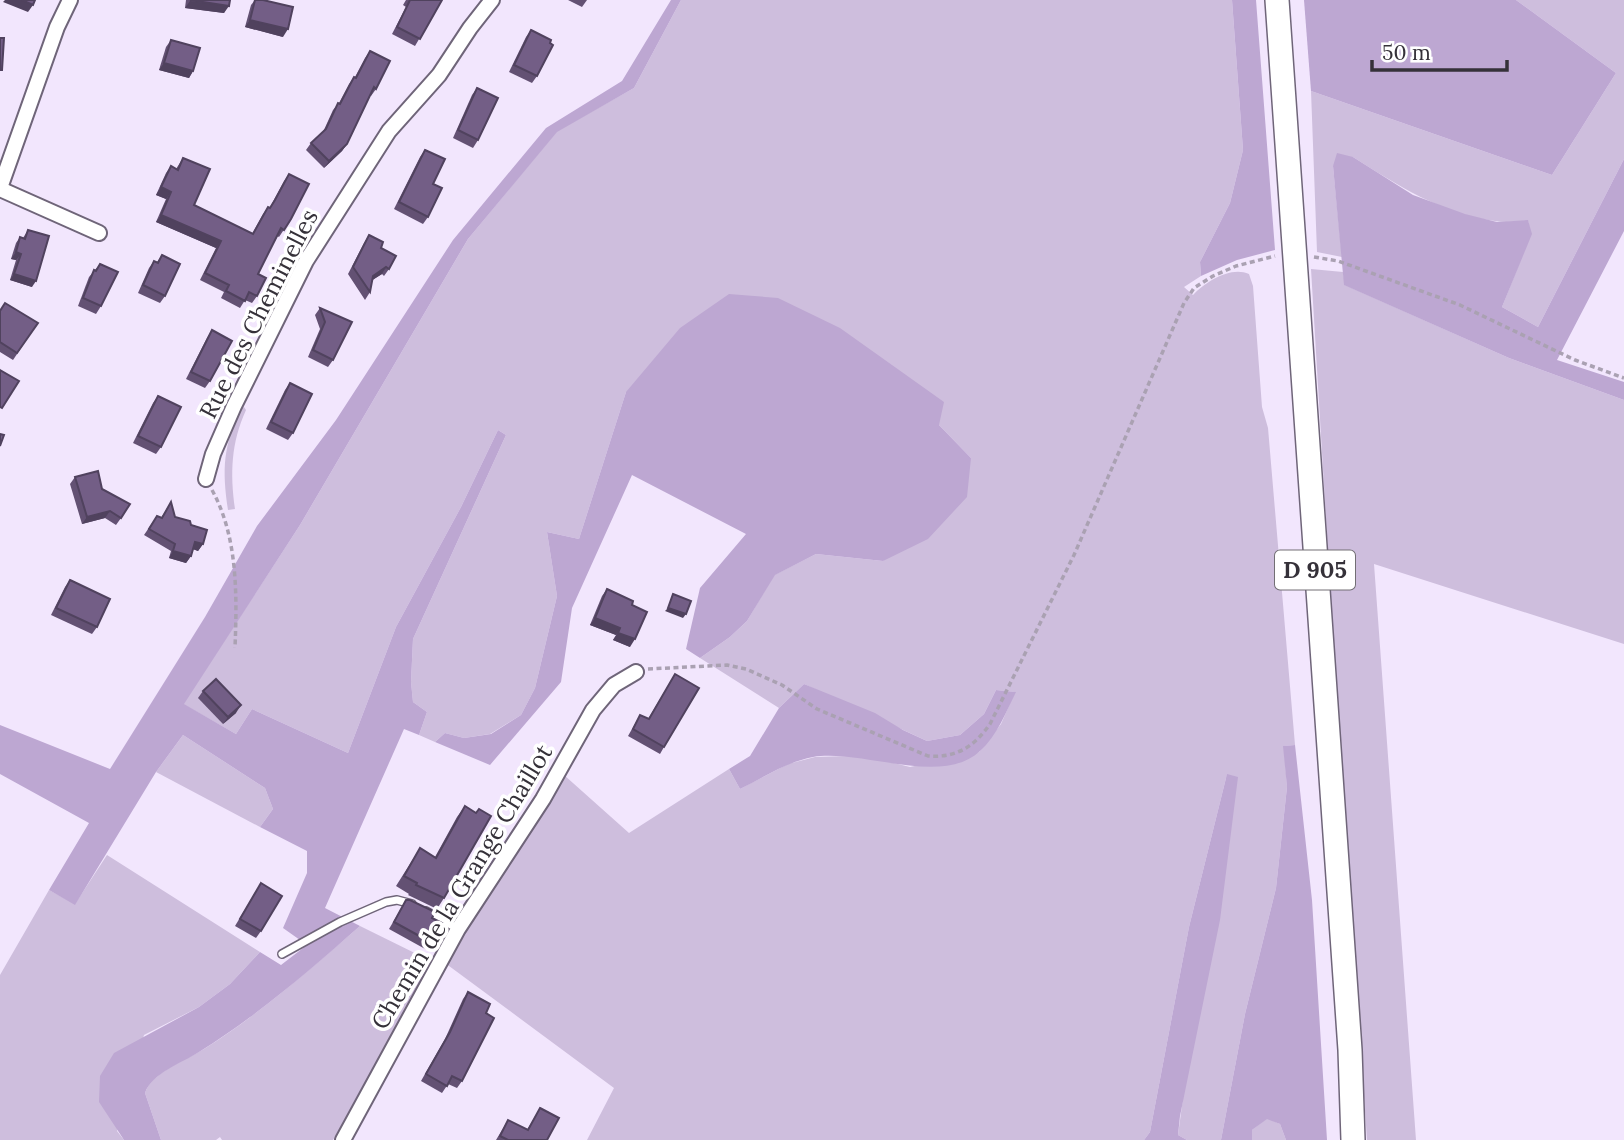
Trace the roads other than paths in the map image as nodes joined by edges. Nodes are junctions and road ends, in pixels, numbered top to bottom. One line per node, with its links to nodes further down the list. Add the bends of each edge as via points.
1 (70, 0): 4 (street)
2 (491, 0): 6 (street, Rue des Cheminelles, via 439,75 389,131 306,261 234,407)
3 (1277, 0): 11 (main road, D 905)
4 (0, 189): 5 (street)
5 (99, 233)
6 (206, 479)
7 (636, 672): 8 (street, Chemin de la Grange Chaillot, via 614,685 593,710 543,799)
8 (458, 929): 9 (lane, via 397,900 340,922); 10 (street, Chemin de la Grange Chaillot)
9 (282, 954)
10 (343, 1140)
11 (1353, 1140)

